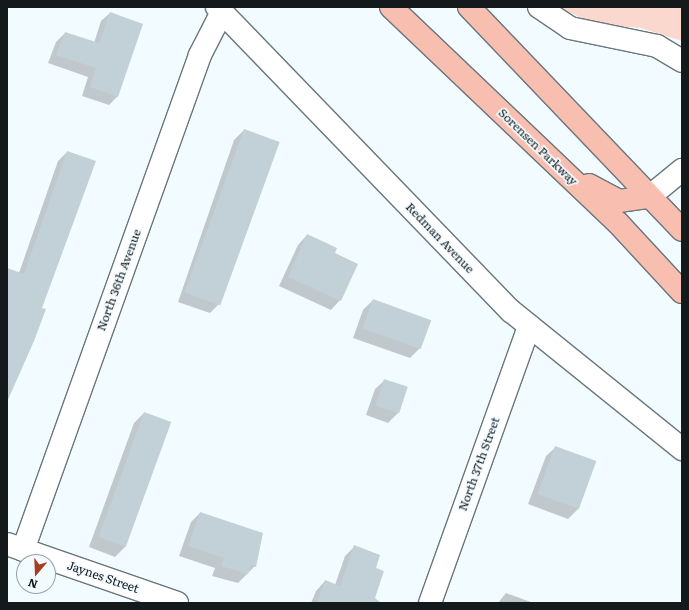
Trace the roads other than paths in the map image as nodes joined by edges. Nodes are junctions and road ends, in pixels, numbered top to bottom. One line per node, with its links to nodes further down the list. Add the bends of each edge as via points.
1 (391, 7): 7 (main road, Sorensen Parkway)
2 (469, 7): 8 (main road)
3 (539, 7): 5 (street, via 577,31 657,46)
4 (219, 10): 11 (street, Redman Avenue); 13 (street, North 36th Avenue)
5 (682, 61)
6 (682, 170): 8 (street)
7 (564, 172): 8 (main road, via 619,201); 10 (main road, Sorensen Parkway)
8 (649, 197): 9 (main road)
9 (682, 230)
10 (682, 292)
11 (529, 326): 12 (street, Redman Avenue); 15 (street, North 37th Street)
12 (682, 449)
13 (15, 547): 14 (street, Jaynes Street)
14 (177, 603)
15 (430, 603)

